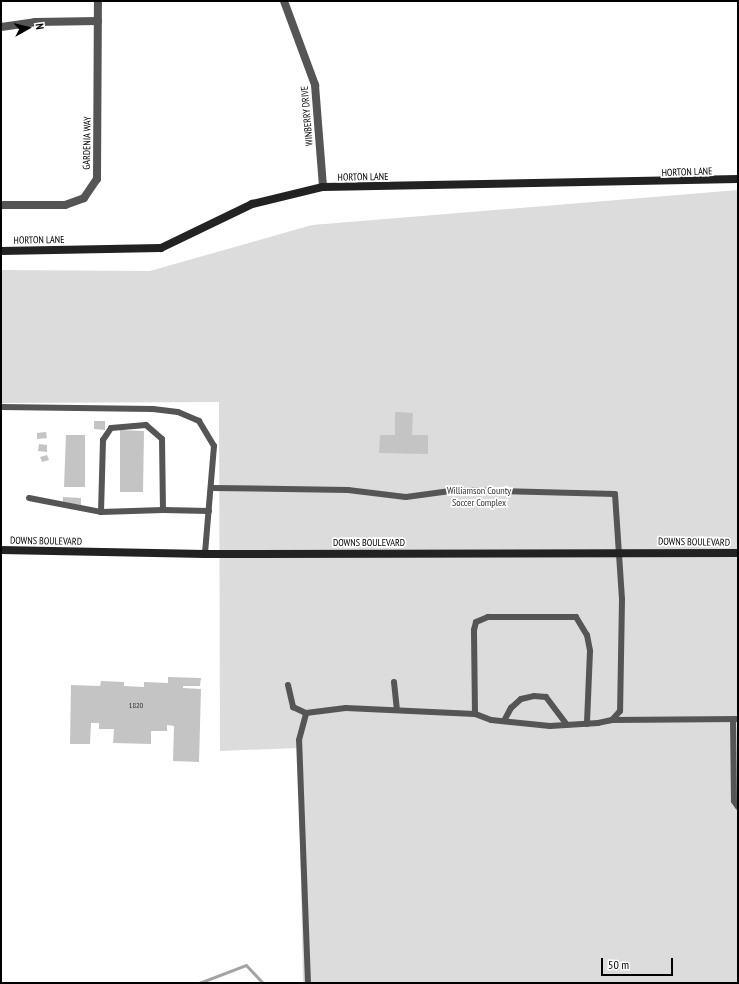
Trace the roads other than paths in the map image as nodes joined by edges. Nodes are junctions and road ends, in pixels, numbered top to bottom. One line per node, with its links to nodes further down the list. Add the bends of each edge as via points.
1 (98, 1): 3 (street, GARDENIA WAY)
2 (284, 1): 6 (street, WINBERRY DRIVE, via 315,85)
3 (98, 21): 4 (street, via 36,22); 7 (street, GARDENIA WAY, via 97,179 84,198 65,205)
4 (1, 27)
5 (738, 180): 6 (street, HORTON LANE)
6 (323, 187): 8 (street, HORTON LANE, via 252,204 160,248)
7 (1, 205)
8 (1, 251)
9 (1, 407): 10 (lane, via 178,412 199,421 214,446)
10 (212, 488): 13 (lane); 16 (lane, via 348,490 406,496 458,490 615,494)
11 (29, 498): 14 (lane)
12 (163, 510): 13 (lane); 14 (lane); 14 (lane, via 162,439 146,425 111,428 103,440)
13 (209, 511): 18 (lane)
14 (101, 512)
15 (1, 550): 18 (street, DOWNS BOULEVARD)
16 (620, 551): 17 (street, DOWNS BOULEVARD); 18 (street, DOWNS BOULEVARD); 25 (lane, via 620,711)
17 (738, 553)
18 (205, 554)
19 (394, 682): 21 (lane)
20 (288, 685): 22 (lane, via 293,707)
21 (396, 710): 22 (lane, via 346,708); 23 (lane)
22 (306, 712): 30 (lane, via 299,740)
23 (475, 714): 26 (lane); 27 (lane, via 476,622 488,616 576,617 587,635 590,651)
24 (736, 719): 25 (lane); 29 (lane, via 734,801)
25 (612, 720): 27 (lane)
26 (504, 721): 28 (lane); 28 (lane, via 511,708 521,699 534,696 546,697)
27 (587, 724): 28 (lane)
28 (567, 725)
29 (738, 807)
30 (308, 983)

